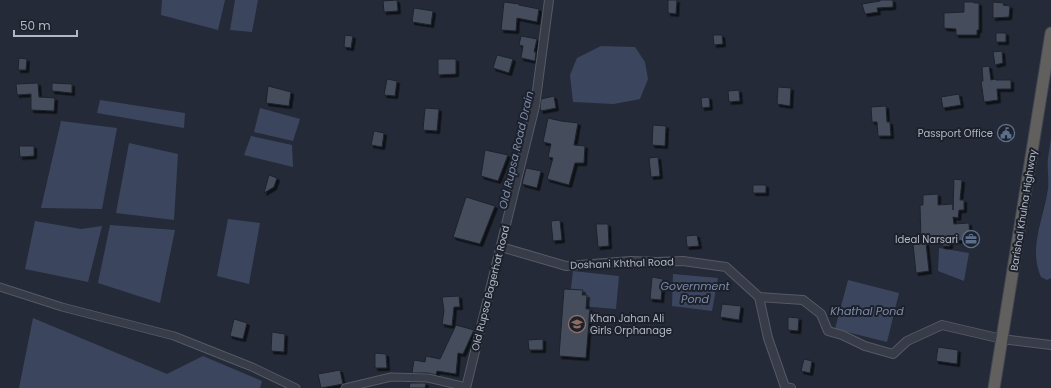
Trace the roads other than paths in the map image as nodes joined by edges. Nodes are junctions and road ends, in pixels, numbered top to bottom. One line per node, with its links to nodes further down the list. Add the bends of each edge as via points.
1 (549, 0): 3 (street, Old Rupsa Bagerhat Road, via 535,106)
2 (1051, 33): 6 (highway, Barishal Khulna Highway)
3 (501, 247): 5 (street, Doshani Khthal Road, via 566,266 631,261 683,261 726,267); 10 (street, Old Rupsa Bagerhat Road)
4 (0, 287): 8 (street, via 62,307 174,336 252,367)
5 (759, 297): 6 (street, via 803,300 821,314 828,331 893,354 907,341 942,325); 11 (street, via 768,338 784,387)
6 (1002, 338): 7 (street); 12 (highway, Barishal Khulna Highway)
7 (1051, 345)
8 (296, 388)
9 (345, 388): 10 (street, via 391,377 428,378)
10 (466, 388)
11 (791, 388)
12 (994, 388)

